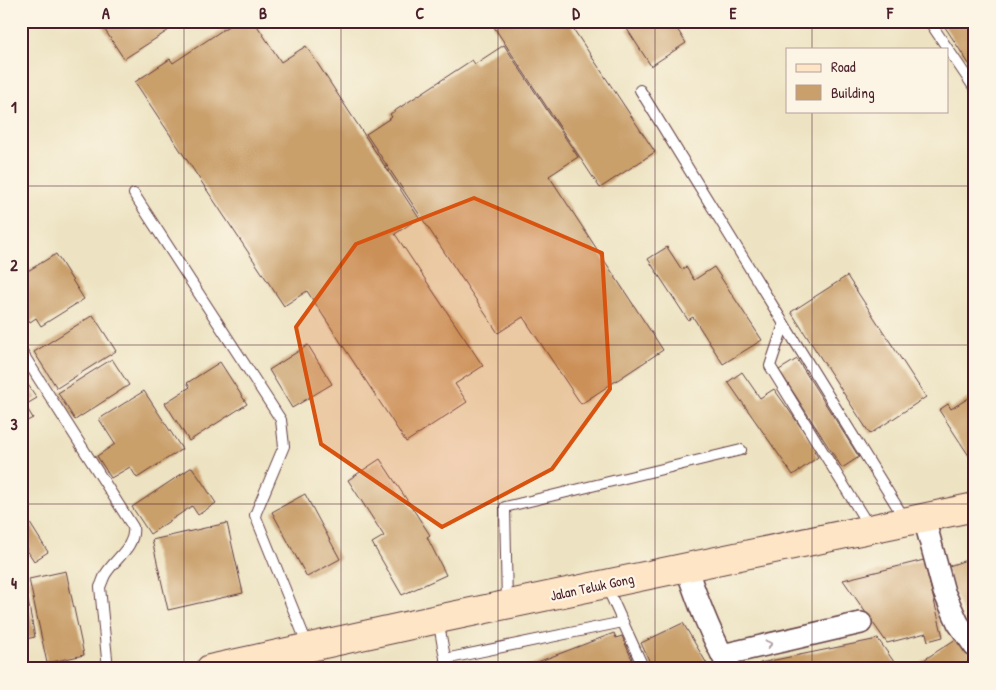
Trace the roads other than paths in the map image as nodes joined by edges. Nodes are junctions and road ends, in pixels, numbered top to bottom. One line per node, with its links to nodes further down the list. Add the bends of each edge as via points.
1 (929, 21): 2 (lane)
2 (947, 48)
3 (948, 49): 4 (lane)
4 (975, 89)
5 (640, 90): 7 (lane)
6 (134, 194): 19 (lane, via 281,420 284,446 255,515)
7 (784, 324): 11 (lane); 12 (lane, via 770,366)
8 (21, 351): 24 (lane, via 133,527 131,542 105,574 100,587)
9 (741, 450): 15 (lane, via 505,507)
10 (975, 508): 11 (street, Jalan Teluk Gong)
11 (915, 520): 12 (street, Jalan Teluk Gong); 20 (street, via 958,623)
12 (870, 529): 13 (street, Jalan Teluk Gong)
13 (686, 567): 14 (street, Jalan Teluk Gong); 21 (street, via 702,613)
14 (605, 584): 15 (street, Jalan Teluk Gong); 17 (lane)
15 (507, 604): 16 (street, Jalan Teluk Gong)
16 (438, 618): 19 (street, Jalan Teluk Gong); 22 (lane)
17 (623, 622): 22 (lane); 25 (lane)
18 (861, 623): 21 (street, one-way to 18)
19 (309, 647): 23 (street, Jalan Teluk Gong)
20 (975, 647)
21 (726, 662)
22 (446, 664)
23 (222, 668)
24 (108, 669)
25 (644, 669)

